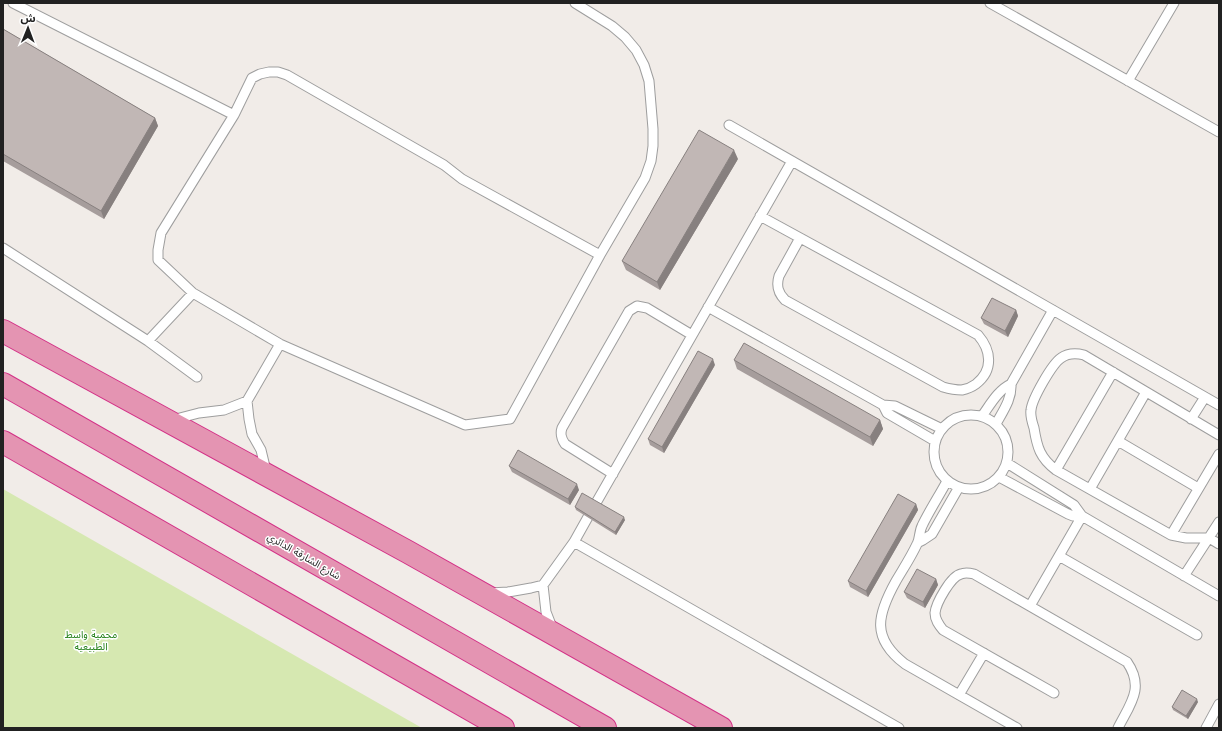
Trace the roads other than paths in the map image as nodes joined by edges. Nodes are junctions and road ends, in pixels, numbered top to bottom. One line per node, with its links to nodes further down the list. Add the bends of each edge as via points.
1 (13, 3): 6 (lane)
2 (575, 3): 13 (lane, via 625,37 636,50 649,81 653,129 651,161 645,178)
3 (990, 3): 5 (lane)
4 (1174, 3): 5 (lane)
5 (1128, 81): 8 (lane)
6 (234, 115): 13 (lane, via 252,78 269,72 287,75 444,165 462,179); 14 (lane, via 159,242 158,260)
7 (729, 125): 9 (lane)
8 (1219, 132)
9 (792, 161): 10 (lane); 16 (lane)
10 (760, 216): 11 (lane); 15 (lane)
11 (800, 238): 11 (lane, via 978,335 984,342 989,362 981,380 963,390 943,386 785,300 778,292 777,282)
12 (3, 248): 19 (lane)
13 (600, 255): 20 (lane, via 510,419 465,425)
14 (193, 293): 19 (lane); 20 (lane)
15 (708, 307): 18 (lane); 28 (lane)
16 (1053, 310): 24 (lane); 26 (lane)
17 (3, 331): 32 (highway)
18 (692, 335): 42 (lane); 42 (lane, via 647,308 637,306 629,311 562,428 561,436 565,444)
19 (148, 341): 22 (lane)
20 (280, 344): 27 (lane)
21 (1113, 372): 25 (lane); 41 (lane); 41 (lane, via 1084,355 1066,355 1055,362 1033,400 1031,412 1037,446 1044,460)
22 (197, 378)
23 (3, 384): 71 (highway, شارع الشارقة الدائري)
24 (1011, 384): 30 (lane, via 1000,392); 33 (lane, via 1010,399)
25 (1146, 392): 31 (lane); 36 (lane)
26 (1205, 397): 29 (lane); 31 (lane)
27 (247, 401): 32 (lane, via 224,410); 43 (lane, via 252,434 261,450)
28 (883, 405): 34 (lane, via 895,406); 38 (lane, via 887,412)
29 (1219, 405)
30 (982, 416): 33 (lane); 34 (lane, via 960,416)
31 (1191, 419): 35 (lane)
32 (168, 421): 43 (highway)
33 (996, 424): 40 (lane, via 1007,442)
34 (942, 429): 38 (lane)
35 (1219, 435)
36 (1118, 441): 47 (lane); 48 (lane)
37 (3, 442): 70 (highway)
38 (935, 442): 45 (lane, via 935,463)
39 (1219, 454): 47 (lane)
40 (1007, 463): 44 (lane); 50 (lane, via 1074,505)
41 (1056, 470): 48 (lane)
42 (613, 474): 49 (lane)
43 (267, 475): 61 (highway)
44 (1000, 476): 46 (lane, via 981,488); 50 (lane, via 1068,514)
45 (947, 481): 46 (lane); 56 (lane, via 921,528)
46 (959, 488): 56 (lane, via 932,534)
47 (1198, 488): 53 (lane)
48 (1090, 489): 53 (lane)
49 (596, 503)
50 (1082, 516): 58 (lane); 59 (lane)
51 (588, 517): 55 (lane)
52 (1219, 522): 54 (lane)
53 (1170, 535): 54 (lane)
54 (1209, 538): 57 (lane); 59 (lane)
55 (574, 542): 60 (lane); 73 (lane)
56 (919, 542): 68 (lane, via 882,610 882,635 887,647 905,664)
57 (1219, 544)
58 (1059, 556): 63 (lane); 65 (lane)
59 (1184, 576): 62 (lane)
60 (543, 585): 61 (lane); 64 (lane, via 546,612)
61 (483, 594): 64 (highway)
62 (1219, 596)
63 (1030, 606): 66 (lane, via 974,574 961,574 950,582 937,606 936,619 943,630); 75 (lane, via 1126,662 1132,670 1136,688 1134,698)
64 (554, 634): 72 (highway)
65 (1197, 635)
66 (984, 653): 67 (lane); 68 (lane)
67 (1054, 693)
68 (959, 695): 74 (lane)
69 (1219, 704): 76 (lane)
70 (503, 728)
71 (605, 728)
72 (721, 728)
73 (899, 728)
74 (1017, 728)
75 (1118, 728)
76 (1206, 728)

